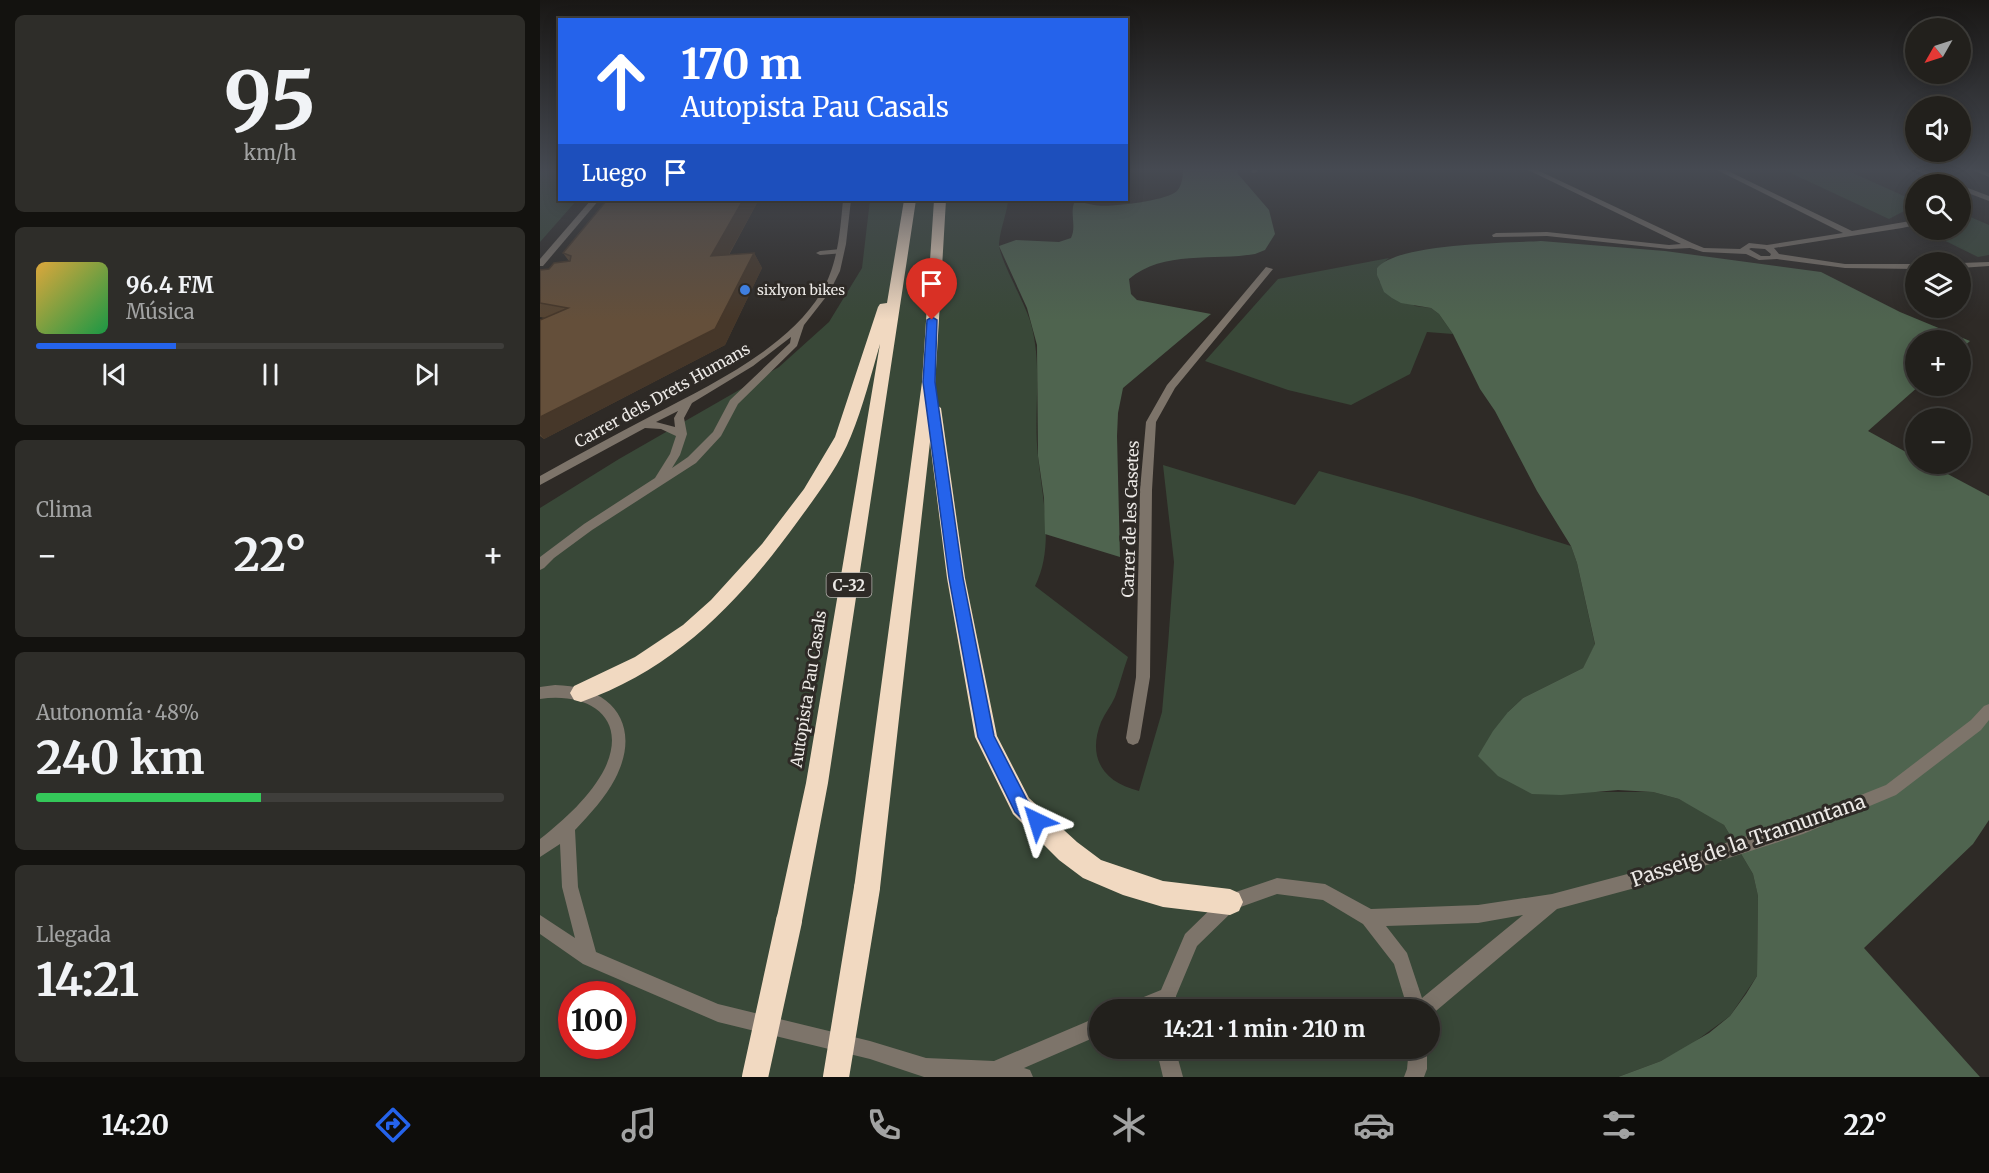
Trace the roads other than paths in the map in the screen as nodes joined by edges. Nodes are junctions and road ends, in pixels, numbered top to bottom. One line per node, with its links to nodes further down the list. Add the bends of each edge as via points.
1 (578, 219): 17 (street)
2 (845, 219): 13 (street, Carrer dels Drets Humans)
3 (908, 219): 12 (highway, Autopista Pau Casals / C-32)
4 (939, 219): 23 (highway)
5 (1636, 219): 10 (street)
6 (1820, 219): 8 (street)
7 (1905, 225): 8 (street)
8 (1850, 234): 11 (street)
9 (1496, 235): 10 (street, via 1547,234)
10 (1689, 246): 14 (street)
11 (1767, 247): 14 (street, via 1749,245 1744,248); 16 (street)
12 (904, 248): 31 (highway, via 843,437 810,493 768,549 690,631 642,663); 48 (highway, Autopista Pau Casals / C-32, bridge, via 817,783)
13 (841, 251): 15 (street); 22 (street, Carrer dels Drets Humans, via 824,295)
14 (1746, 252): 16 (street, via 1764,259)
15 (820, 253)
16 (1775, 256): 20 (street, via 1845,266)
17 (540, 264)
18 (1989, 264): 19 (street)
19 (1971, 265)
20 (1905, 267)
21 (1269, 269): 33 (street, Carrer de les Casetes, via 1171,387 1150,422 1143,676)
22 (801, 322): 24 (street, Carrer dels Drets Humans, via 742,371); 28 (street, via 794,344 734,402 717,434 692,460)
23 (929, 382): 36 (highway, via 956,578 986,737 1021,806 1092,868 1163,894); 49 (highway, bridge, via 867,888)
24 (688, 401): 25 (street, Carrer dels Drets Humans); 26 (street, via 679,418)
25 (644, 425): 26 (street, via 663,426); 27 (street, Carrer dels Drets Humans)
26 (682, 434): 28 (street, via 675,455)
27 (540, 481)
28 (658, 481): 29 (street, via 588,526)
29 (540, 565)
30 (540, 693): 31 (street)
31 (582, 693): 34 (street, via 606,705 618,727 616,757 599,793)
32 (1989, 710): 37 (street, Passeig de la Tramuntana, via 1976,725 1891,790 1803,826)
33 (1133, 738)
34 (567, 829): 35 (street); 40 (street, via 570,887)
35 (540, 849)
36 (1230, 902): 38 (street, via 1277,886 1325,892); 41 (street, via 1191,940)
37 (1552, 902): 38 (street, Passeig de la Tramuntana, via 1478,914); 43 (street, Passeig de la Tramuntana)
38 (1369, 918): 42 (street, via 1401,959)
39 (540, 924): 40 (street)
40 (589, 958): 47 (street, via 718,1013 870,1050 926,1068)
41 (1169, 999)
42 (1416, 999)
43 (1433, 999)
44 (1089, 1031): 47 (street)
45 (1168, 1059): 51 (street)
46 (1417, 1059): 52 (street)
47 (994, 1071): 50 (street)
48 (755, 1077)
49 (836, 1077)
50 (1023, 1077)
51 (1173, 1077)
52 (1414, 1077)

